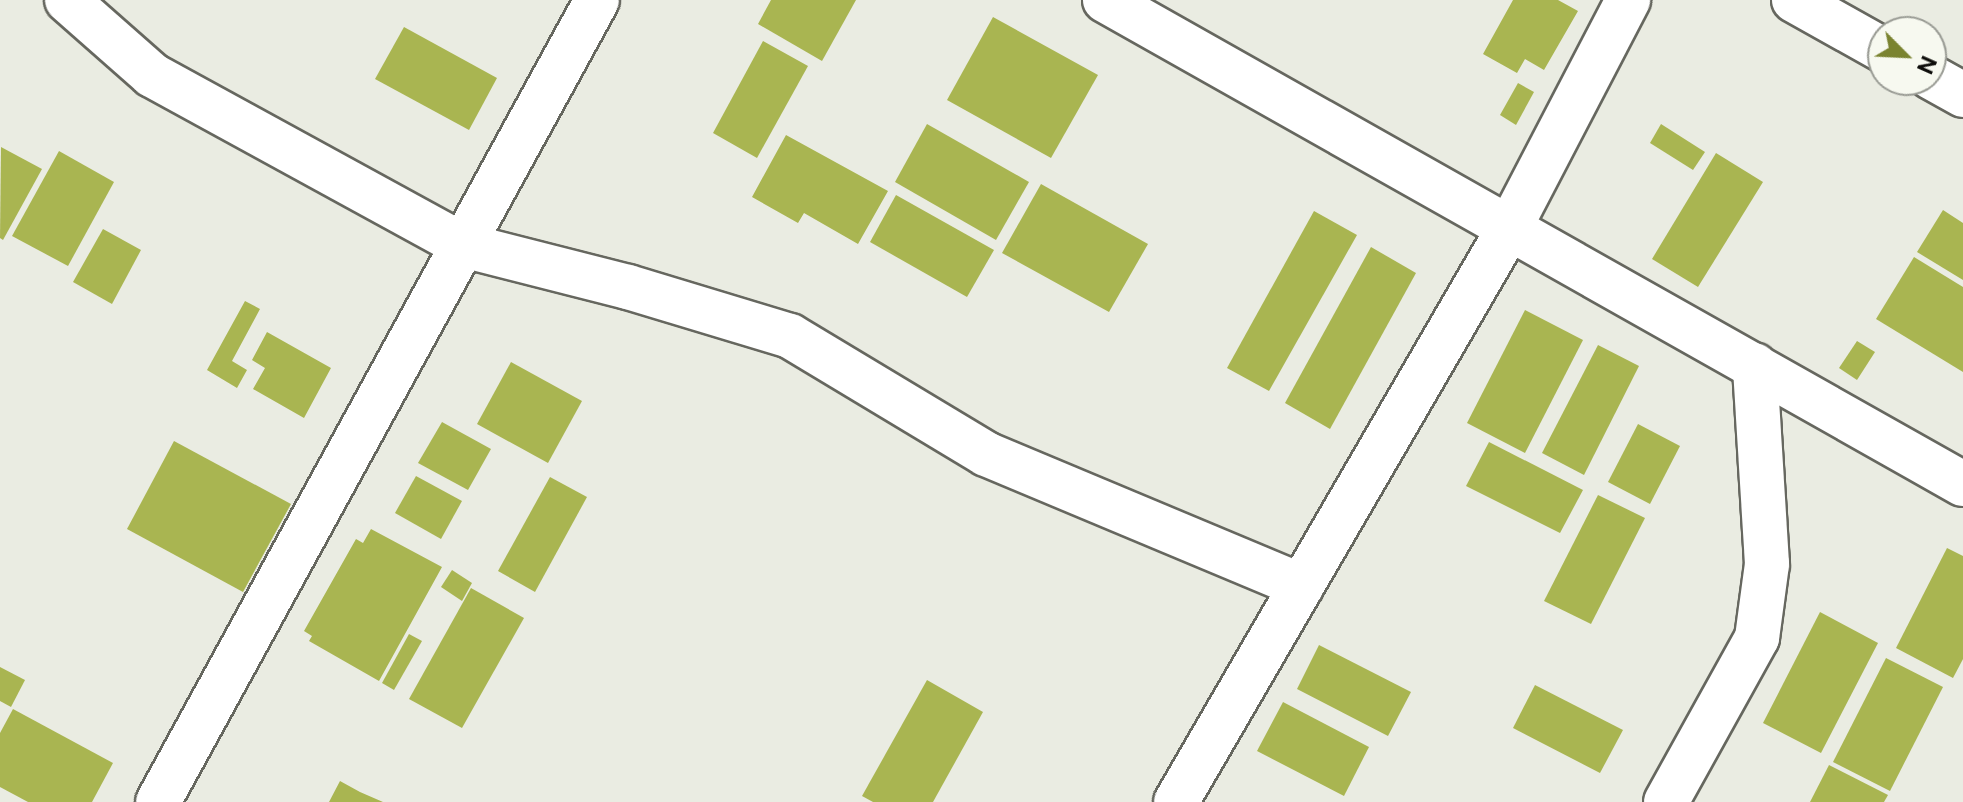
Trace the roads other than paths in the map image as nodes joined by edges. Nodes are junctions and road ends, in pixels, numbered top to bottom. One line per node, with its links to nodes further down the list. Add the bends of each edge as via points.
1 (67, 0): 8 (street, via 152,75)
2 (597, 0): 8 (street)
3 (1105, 0): 7 (street)
4 (1628, 0): 7 (street)
5 (1794, 0): 6 (street)
6 (1867, 41)
7 (1511, 225): 9 (street); 11 (street)
8 (463, 245): 11 (street, via 790,336 986,454); 12 (street)
9 (1755, 365): 10 (street); 14 (street, via 1767,564 1757,638)
10 (1963, 484)
11 (1301, 586): 13 (street)
12 (158, 802)
13 (1176, 802)
14 (1666, 802)

